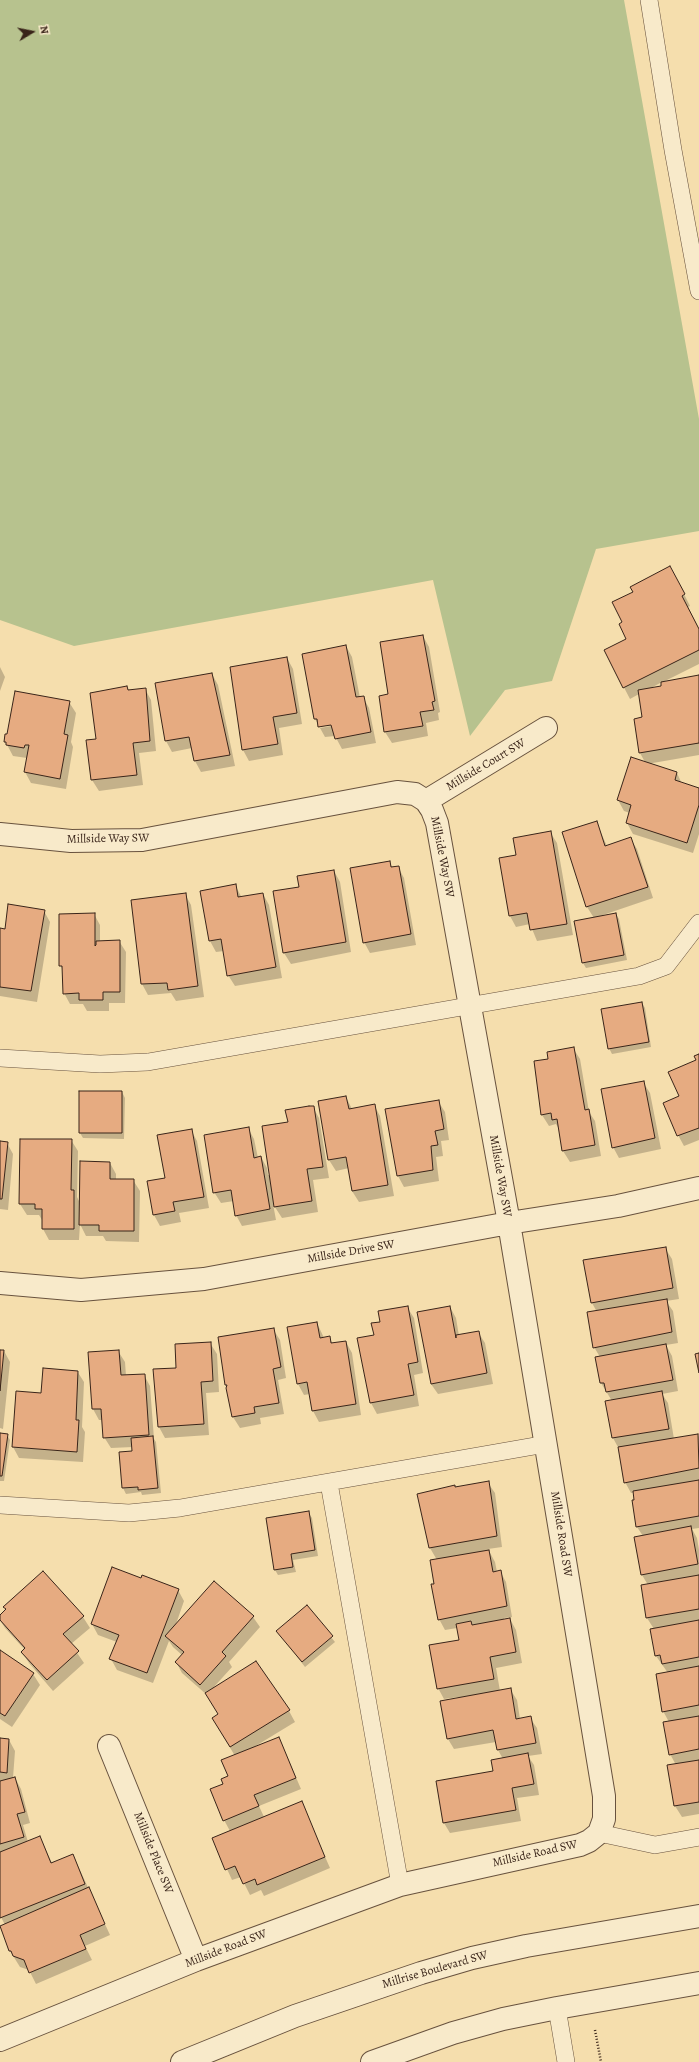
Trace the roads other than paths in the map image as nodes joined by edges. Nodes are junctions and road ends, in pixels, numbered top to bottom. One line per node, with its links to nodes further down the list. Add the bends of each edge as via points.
1 (649, 0): 2 (lane)
2 (699, 291)
3 (546, 728): 4 (street, Millside Court SW)
4 (426, 801): 5 (street, Millside Way SW, via 416,794 397,792 142,840 71,841); 7 (street, Millside Way SW, via 437,823)
5 (0, 834)
6 (699, 923): 7 (lane, via 666,966 639,976)
7 (470, 1006): 8 (lane, via 148,1062 100,1064); 10 (street, Millside Way SW)
8 (0, 1058)
9 (699, 1188): 10 (street, Millside Drive SW, via 618,1206)
10 (509, 1223): 11 (street, Millside Drive SW, via 204,1279 80,1290); 12 (street, Millside Road SW)
11 (0, 1283)
12 (546, 1444): 13 (lane); 16 (street, Millside Road SW, via 604,1796 604,1819)
13 (328, 1483): 14 (lane, via 180,1508 129,1513); 18 (lane)
14 (0, 1505)
15 (109, 1746): 20 (street, Millside Place SW)
16 (599, 1833): 17 (lane, via 655,1845); 18 (street, Millside Road SW, via 580,1845)
17 (699, 1837)
18 (400, 1885): 20 (street, Millside Road SW)
19 (699, 1916): 24 (street, Millrise Boulevard SW, via 526,1946 421,1972 295,2016)
20 (196, 1960): 23 (street, Millside Road SW)
21 (699, 1983): 22 (street)
22 (557, 2008): 25 (street, via 453,2032); 26 (lane)
23 (0, 2040)
24 (182, 2062)
25 (372, 2062)
26 (566, 2062)

